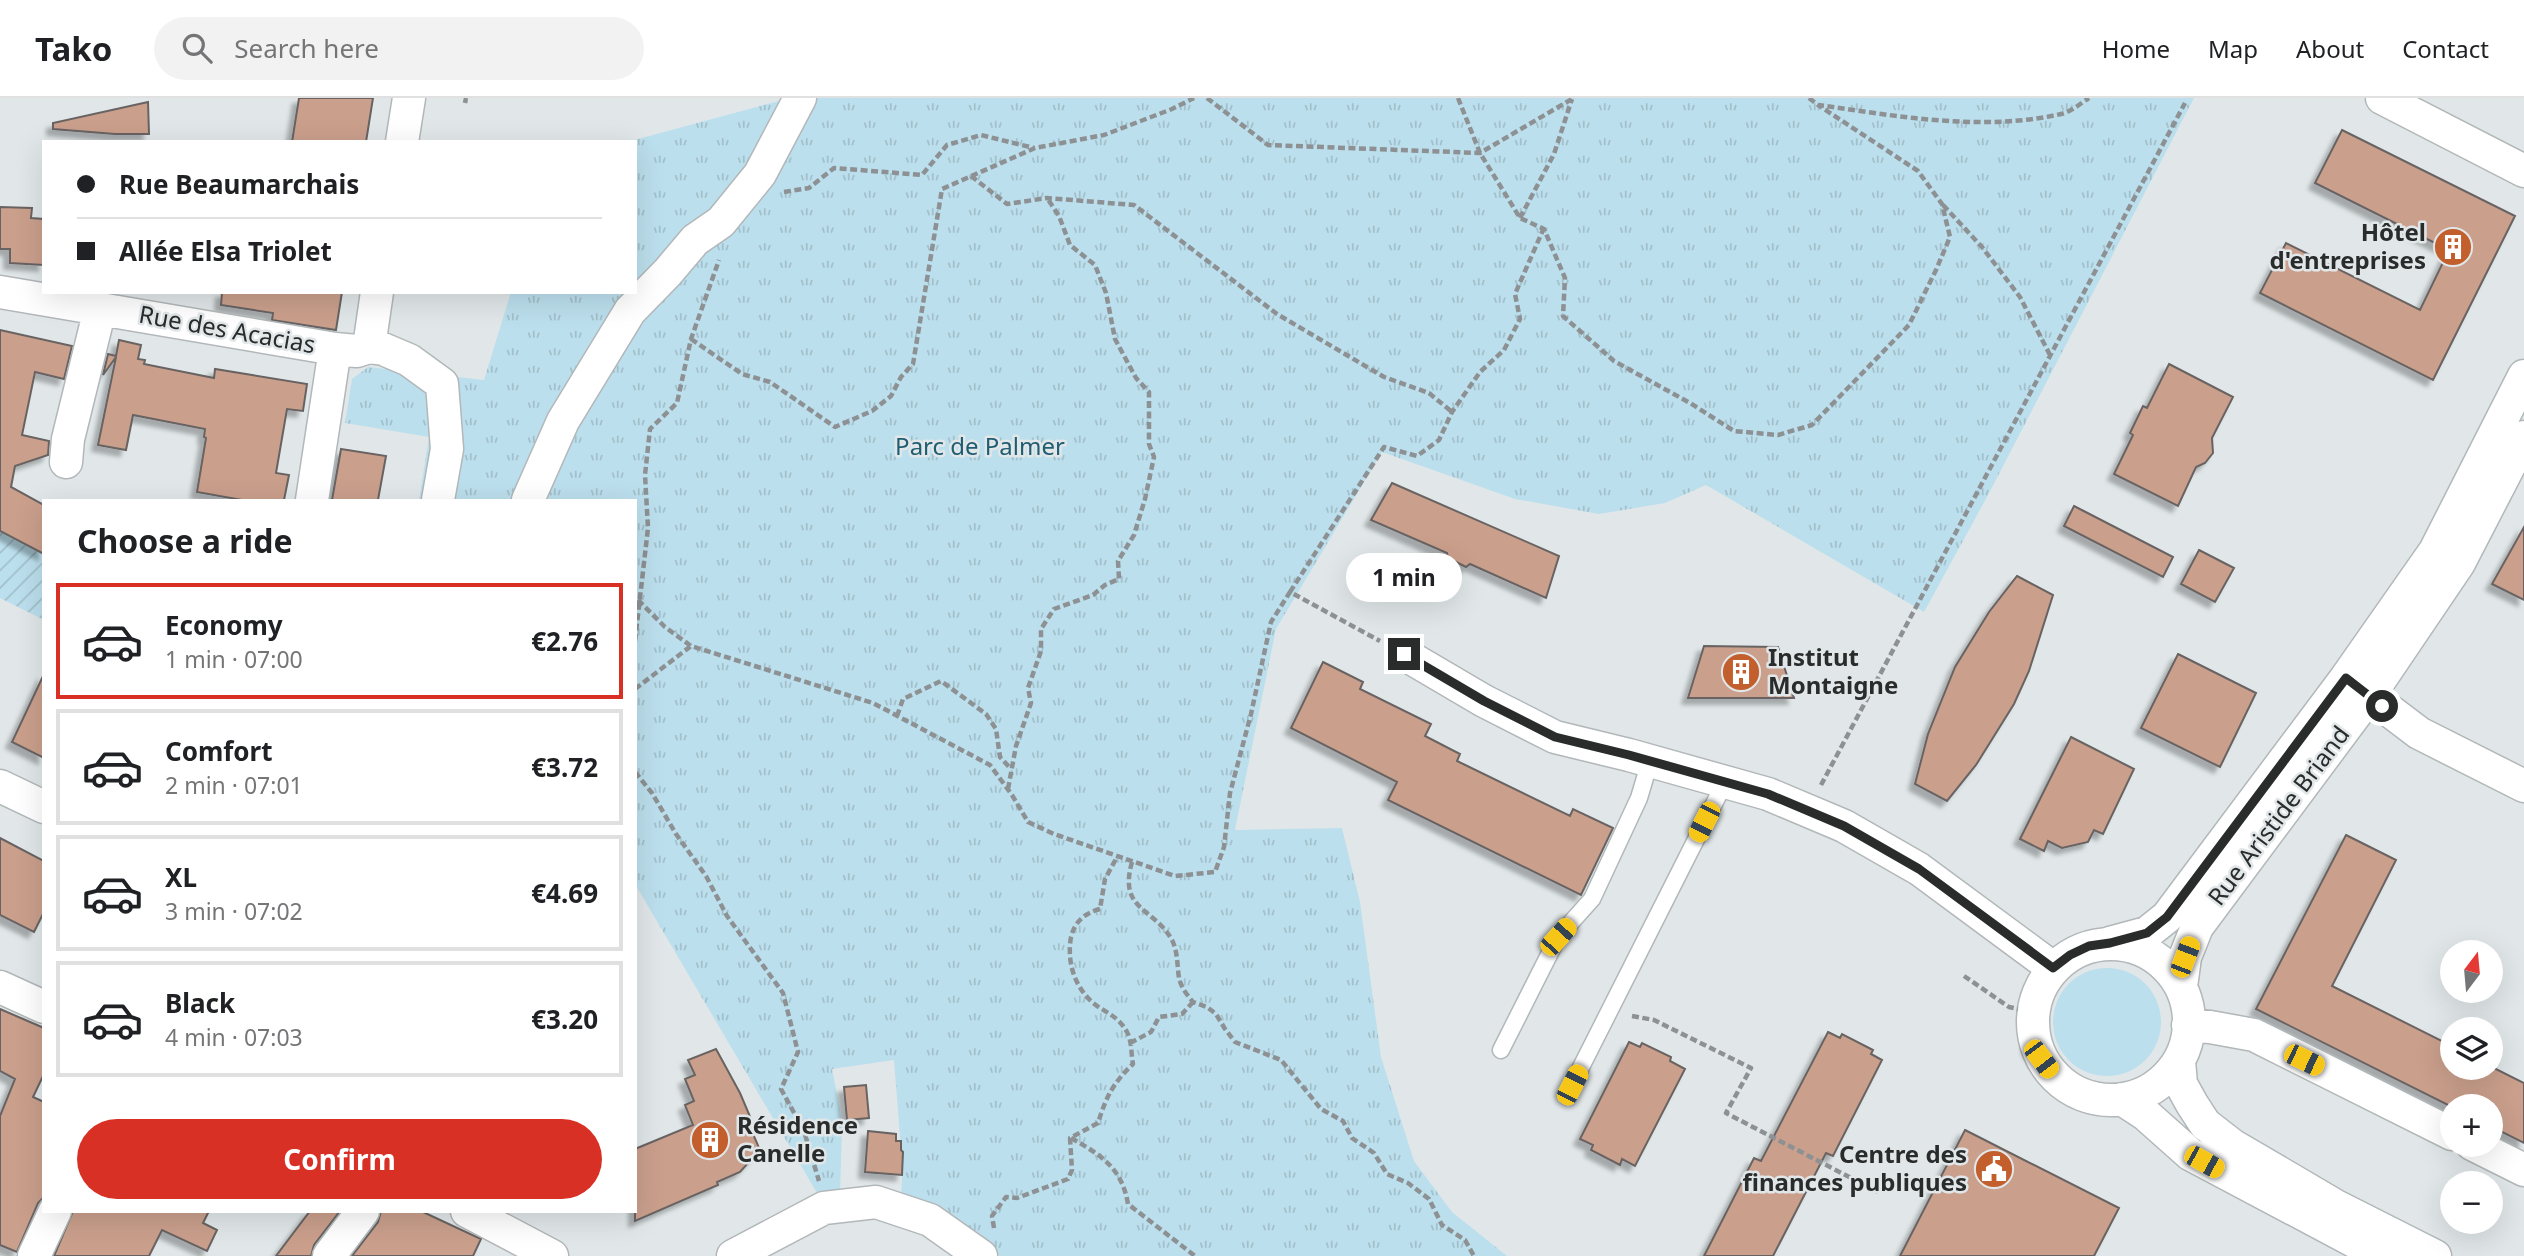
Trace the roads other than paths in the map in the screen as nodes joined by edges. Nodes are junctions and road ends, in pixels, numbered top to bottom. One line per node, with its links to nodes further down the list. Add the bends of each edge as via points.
1 (409, 98): 4 (street)
2 (800, 98): 16 (street, via 760,174 630,311 563,421)
3 (2382, 98): 5 (street)
4 (402, 140)
5 (2524, 170)
6 (0, 292): 8 (street, Rue des Acacias)
7 (377, 294): 9 (street)
8 (100, 309): 10 (street, Rue des Acacias); 13 (street)
9 (369, 347): 10 (street, Rue des Acacias, via 357,352); 15 (street, Rue des Acacias, via 410,360 442,384 447,449)
10 (335, 349): 14 (street)
11 (2524, 376): 18 (street, Rue Aristide Briand, via 2435,551)
12 (2524, 437): 18 (street, Rue Aristide Briand, via 2459,563)
13 (66, 462)
14 (312, 499)
15 (438, 499)
16 (528, 499)
17 (1404, 654): 19 (street, via 1555,737)
18 (2358, 687): 22 (street, via 2419,733); 24 (street, Rue Aristide Briand, via 2167,917 2147,933); 27 (street, Rue Aristide Briand, via 2197,927 2185,957)
19 (1650, 761): 20 (street); 30 (lane, via 1639,798 1592,899 1558,937)
20 (1725, 782): 25 (street, via 1768,794 1844,826 1919,869); 32 (lane)
21 (0, 786): 23 (street)
22 (2524, 786)
23 (42, 806)
24 (2110, 943): 25 (street, via 2089,946); 27 (street, via 2152,955)
25 (2053, 968): 33 (street, via 2039,989 2032,1012 2033,1036 2041,1059 2056,1078 2076,1092 2098,1099)
26 (0, 987): 28 (street)
27 (2181, 987): 29 (street)
28 (42, 1006)
29 (2188, 1026): 31 (street); 34 (street, via 2254,1035)
30 (1501, 1050)
31 (2179, 1061): 33 (street, via 2145,1093); 40 (street, via 2181,1084 2204,1124)
32 (1572, 1085)
33 (2122, 1099): 40 (street, via 2190,1154)
34 (2440, 1128)
35 (2498, 1157): 36 (street)
36 (2524, 1170)
37 (54, 1213): 42 (street)
38 (361, 1213): 43 (street)
39 (471, 1213): 44 (street)
40 (2330, 1230): 46 (street); 47 (street)
41 (988, 1247): 45 (street, via 876,1202 824,1208)
42 (34, 1256)
43 (329, 1256)
44 (552, 1256)
45 (733, 1256)
46 (2382, 1256)
47 (2435, 1256)

